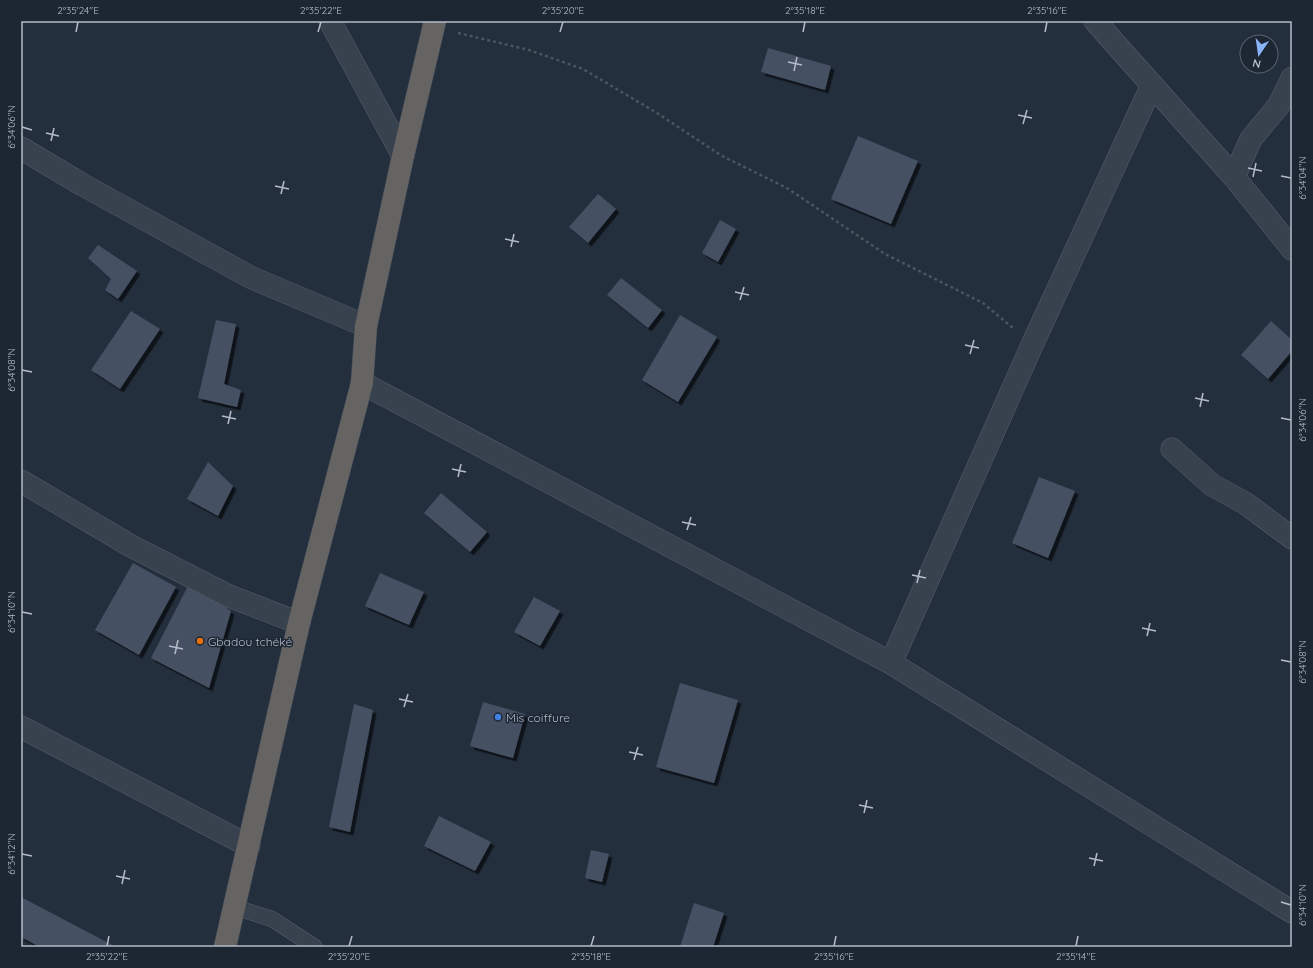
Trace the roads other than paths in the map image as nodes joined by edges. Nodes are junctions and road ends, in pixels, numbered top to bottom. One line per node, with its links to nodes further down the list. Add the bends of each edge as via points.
1 (330, 21): 7 (street)
2 (1095, 21): 5 (street)
3 (434, 24): 7 (highway)
4 (1292, 78): 8 (street, via 1279,105 1251,139)
5 (1152, 85): 8 (street); 16 (street, via 1032,345)
6 (21, 148): 10 (street, via 250,277)
7 (403, 156): 10 (highway)
8 (1234, 177): 9 (street)
9 (1292, 249)
10 (366, 326): 11 (highway)
11 (362, 383): 15 (highway); 16 (street)
12 (1172, 449): 14 (street, via 1212,485 1245,503)
13 (21, 481): 15 (street, via 152,557 229,596)
14 (1292, 538)
15 (299, 623): 18 (highway)
16 (891, 663): 20 (street)
17 (21, 727): 18 (street)
18 (249, 846): 19 (highway)
19 (234, 907): 21 (highway); 22 (lane, via 272,919)
20 (1292, 912)
21 (224, 947)
22 (315, 947)

